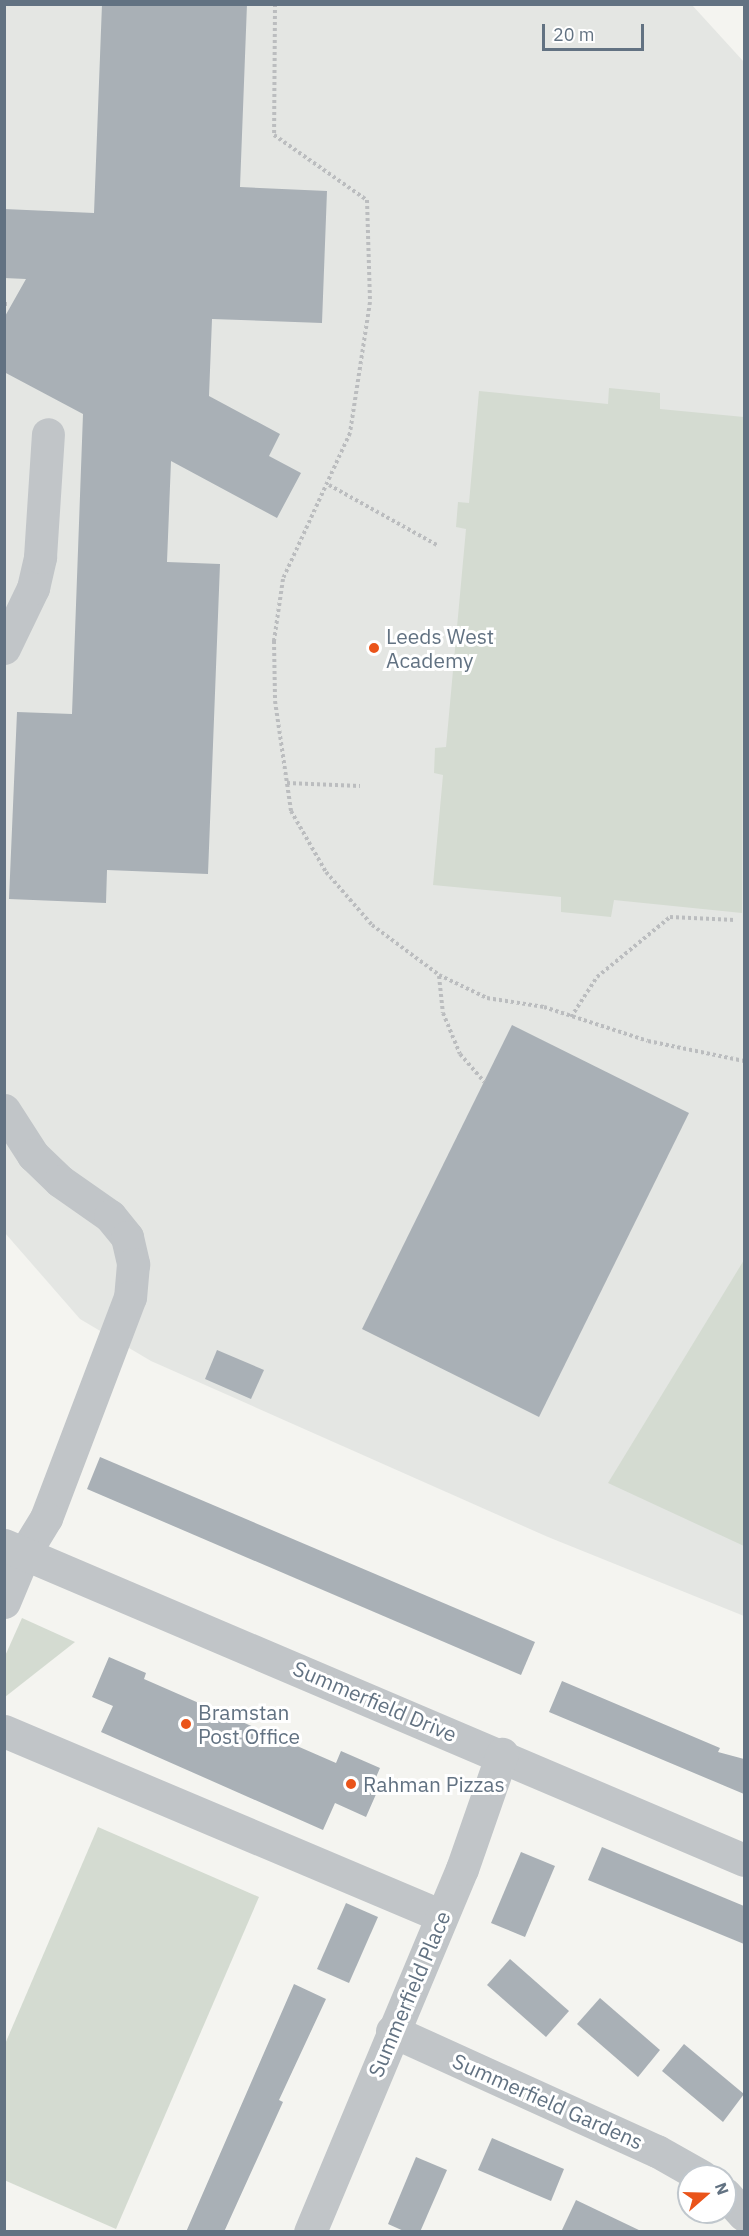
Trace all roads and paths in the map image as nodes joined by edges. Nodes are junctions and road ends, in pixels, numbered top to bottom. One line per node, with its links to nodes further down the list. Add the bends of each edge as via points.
1 (275, 4): 3 (path, via 274,135 367,200 370,302 361,383 350,433)
2 (48, 434): 5 (street, via 40,557 33,588)
3 (329, 484): 4 (path); 6 (path, via 284,579 274,641 275,701)
4 (437, 545)
5 (4, 648)
6 (287, 783): 7 (path); 9 (path, via 291,812 326,872 372,925)
7 (360, 786)
8 (735, 920): 10 (path, via 670,916 597,977)
9 (439, 975): 10 (path, via 487,998 544,1007); 12 (path, via 443,1013 460,1054)
10 (571, 1017): 11 (path, via 648,1041)
11 (744, 1061)
12 (484, 1082)
13 (4, 1110): 14 (street, via 33,1155 60,1181 110,1216 127,1237 133,1264 130,1297 46,1518)
14 (14, 1550): 15 (street); 17 (street, Summerfield Drive)
15 (4, 1602)
16 (4, 1731): 19 (street)
17 (502, 1754): 18 (street, Summerfield Drive); 19 (street, Summerfield Place)
18 (744, 1860)
19 (441, 1916): 20 (street, Summerfield Place)
20 (392, 2031): 21 (street, Summerfield Gardens); 22 (street, Summerfield Place)
21 (680, 2164)
22 (310, 2232)

